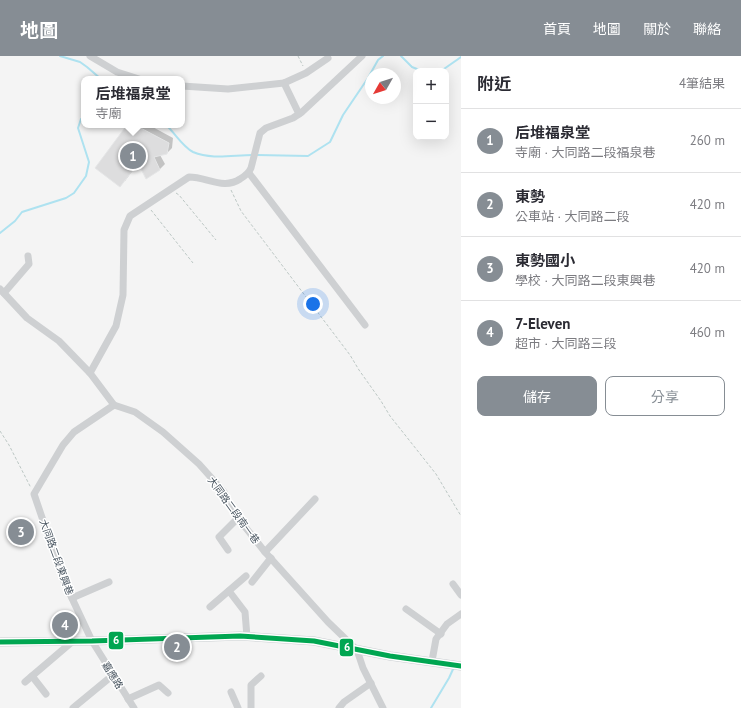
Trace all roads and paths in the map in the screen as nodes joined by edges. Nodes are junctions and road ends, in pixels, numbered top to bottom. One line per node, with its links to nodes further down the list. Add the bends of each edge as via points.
1 (90, 56): 6 (street, via 117,72)
2 (298, 56): 5 (path)
3 (362, 56): 9 (street)
4 (328, 58): 5 (street)
5 (306, 73): 7 (street)
6 (130, 76)
7 (284, 83): 8 (street, via 228,89); 9 (street)
8 (185, 86)
9 (299, 114): 10 (street, via 260,133)
10 (249, 173): 11 (street, via 234,183); 18 (street)
11 (227, 184): 12 (street, via 189,177); 24 (path, via 236,197 241,211 350,355 390,416 436,474)
12 (170, 190): 13 (street); 14 (path, via 180,195)
13 (148, 206): 16 (path); 19 (street, via 130,216 124,230 123,295 116,326)
14 (216, 240)
15 (28, 256): 17 (street, via 29,264)
16 (193, 263)
17 (2, 291): 19 (street, via 27,318 59,341)
18 (365, 324)
19 (90, 373): 20 (street)
20 (114, 405): 22 (street, via 74,432 63,445); 25 (street, 大同路二段南一巷, via 135,412 188,453 224,492)
21 (0, 431): 22 (path)
22 (34, 494): 32 (street, 大同路二段東興巷)
23 (315, 499): 27 (street)
24 (461, 516)
25 (238, 518): 26 (street, via 218,537); 27 (street, 大同路二段南一巷)
26 (228, 550)
27 (268, 555): 30 (street, via 249,579); 41 (street, 大同路二段南一巷, via 328,622)
28 (109, 582): 32 (street)
29 (453, 584): 31 (street)
30 (229, 591): 33 (street); 37 (street, via 245,612)
31 (461, 595)
32 (72, 598): 40 (street, 大同路二段東興巷)
33 (210, 607)
34 (406, 609): 36 (street)
35 (461, 614): 36 (street, via 448,624)
36 (441, 634): 42 (street, via 436,639)
37 (247, 636): 40 (main road); 41 (main road, via 314,641)
38 (73, 641): 39 (main road); 40 (main road); 45 (street)
39 (0, 642)
40 (92, 642): 44 (street, 嘉應路)
41 (357, 650): 42 (main road); 48 (street)
42 (432, 661): 43 (main road)
43 (458, 665)
44 (113, 675): 52 (street, 嘉應路); 53 (street)
45 (32, 676): 47 (street); 51 (street)
46 (261, 676): 55 (street, via 251,685)
47 (25, 682)
48 (371, 684): 56 (street); 57 (street)
49 (231, 692): 54 (street)
50 (168, 693): 52 (street, via 159,685)
51 (46, 694)
52 (131, 705)
53 (73, 708)
54 (238, 708)
55 (251, 708)
56 (339, 708)
57 (383, 708)

